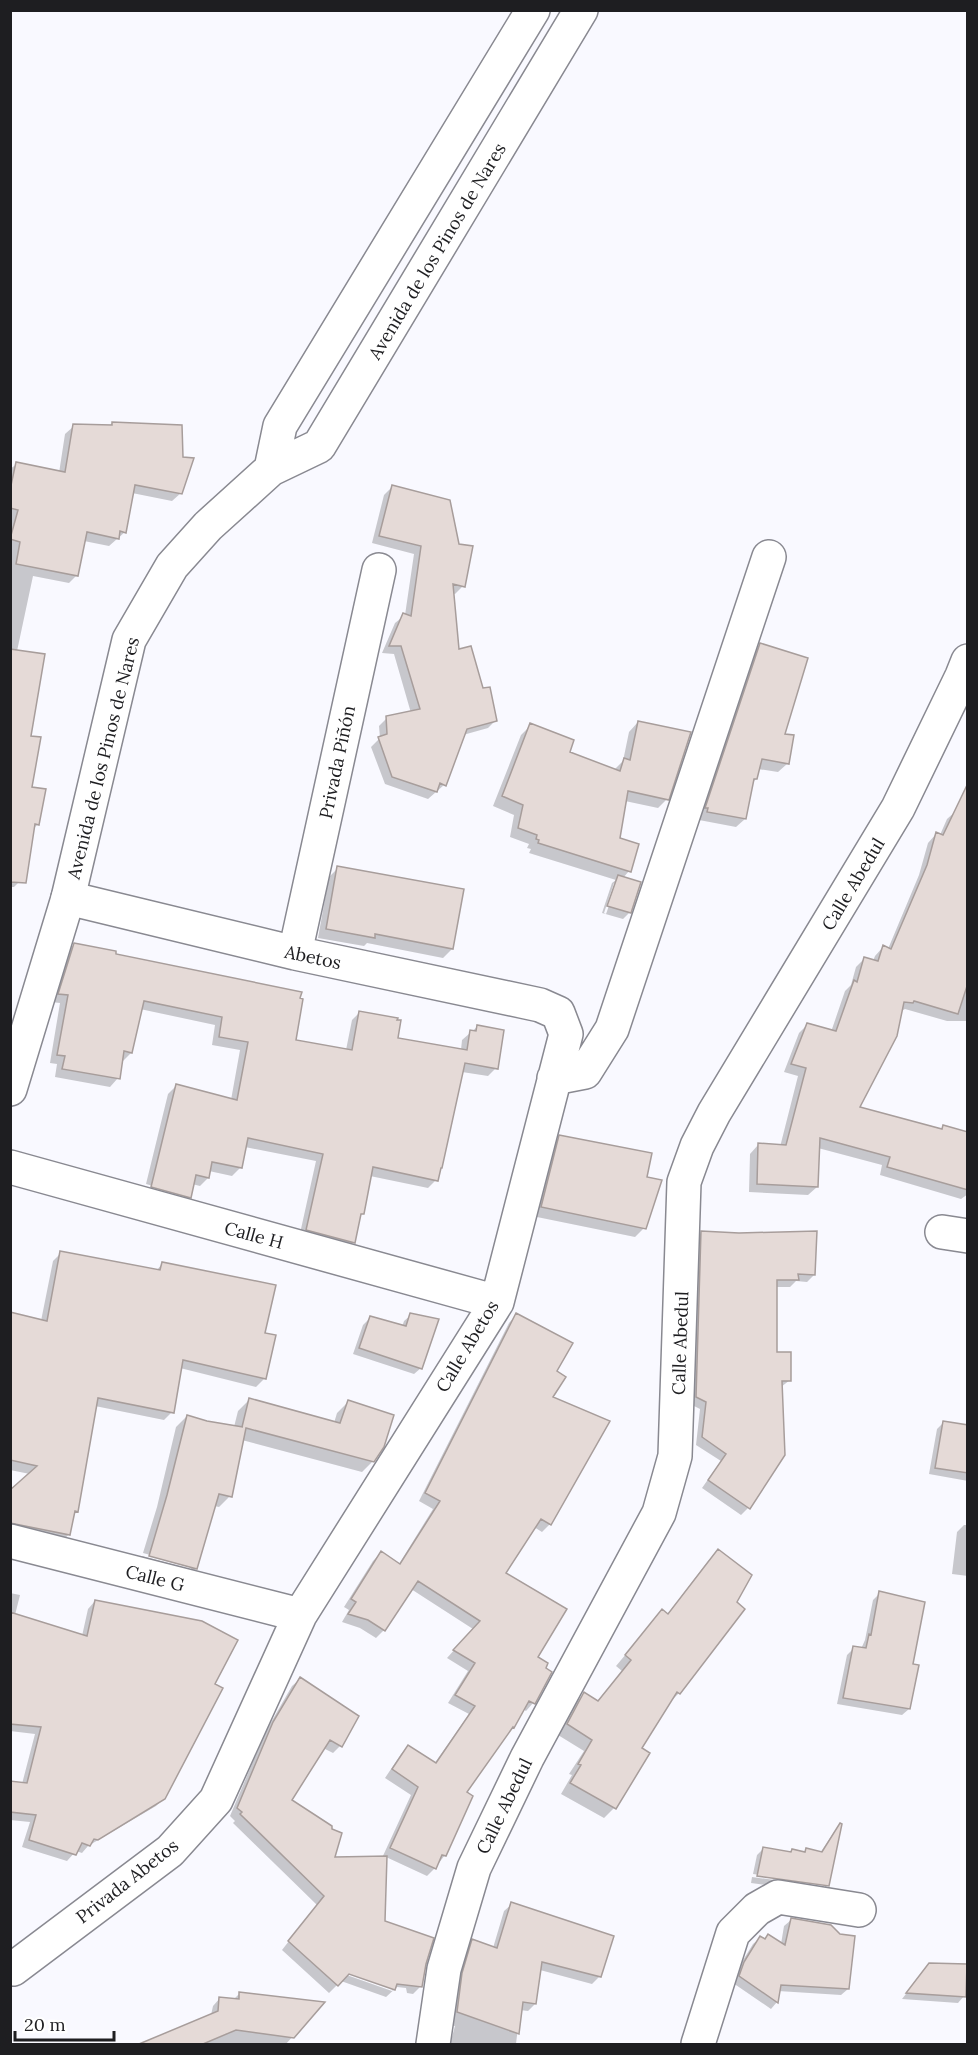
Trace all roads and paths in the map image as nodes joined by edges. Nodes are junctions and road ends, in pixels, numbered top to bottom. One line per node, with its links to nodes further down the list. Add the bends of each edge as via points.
1 (533, 10): 3 (street, via 280,426)
2 (581, 10): 3 (street, Avenida de los Pinos de Nares, via 319,446)
3 (271, 469): 7 (street, Avenida de los Pinos de Nares, via 208,526 172,566 129,640)
4 (769, 556): 10 (street, via 612,1029 585,1072)
5 (379, 570): 8 (street, Privada Piñón)
6 (968, 661): 18 (street, Calle Abedul, via 898,808 697,1146 684,1182 675,1456 659,1513 527,1758 474,1868 444,1969)
7 (68, 898): 8 (street, Abetos); 11 (street, Avenida de los Pinos de Nares)
8 (295, 953): 9 (street, Abetos)
9 (558, 1012): 10 (street, Calle Abetos, via 566,1034)
10 (554, 1078): 13 (street, Calle Abetos)
11 (10, 1089)
12 (10, 1167): 13 (street, Calle H)
13 (497, 1302): 15 (street, Calle Abetos)
14 (10, 1542): 15 (street, Calle G)
15 (300, 1615): 17 (street, Privada Abetos, via 216,1800 170,1851)
16 (860, 1910): 19 (street, via 778,1898 757,1908 733,1934)
17 (13, 1969)
18 (433, 2044)
19 (698, 2044)

